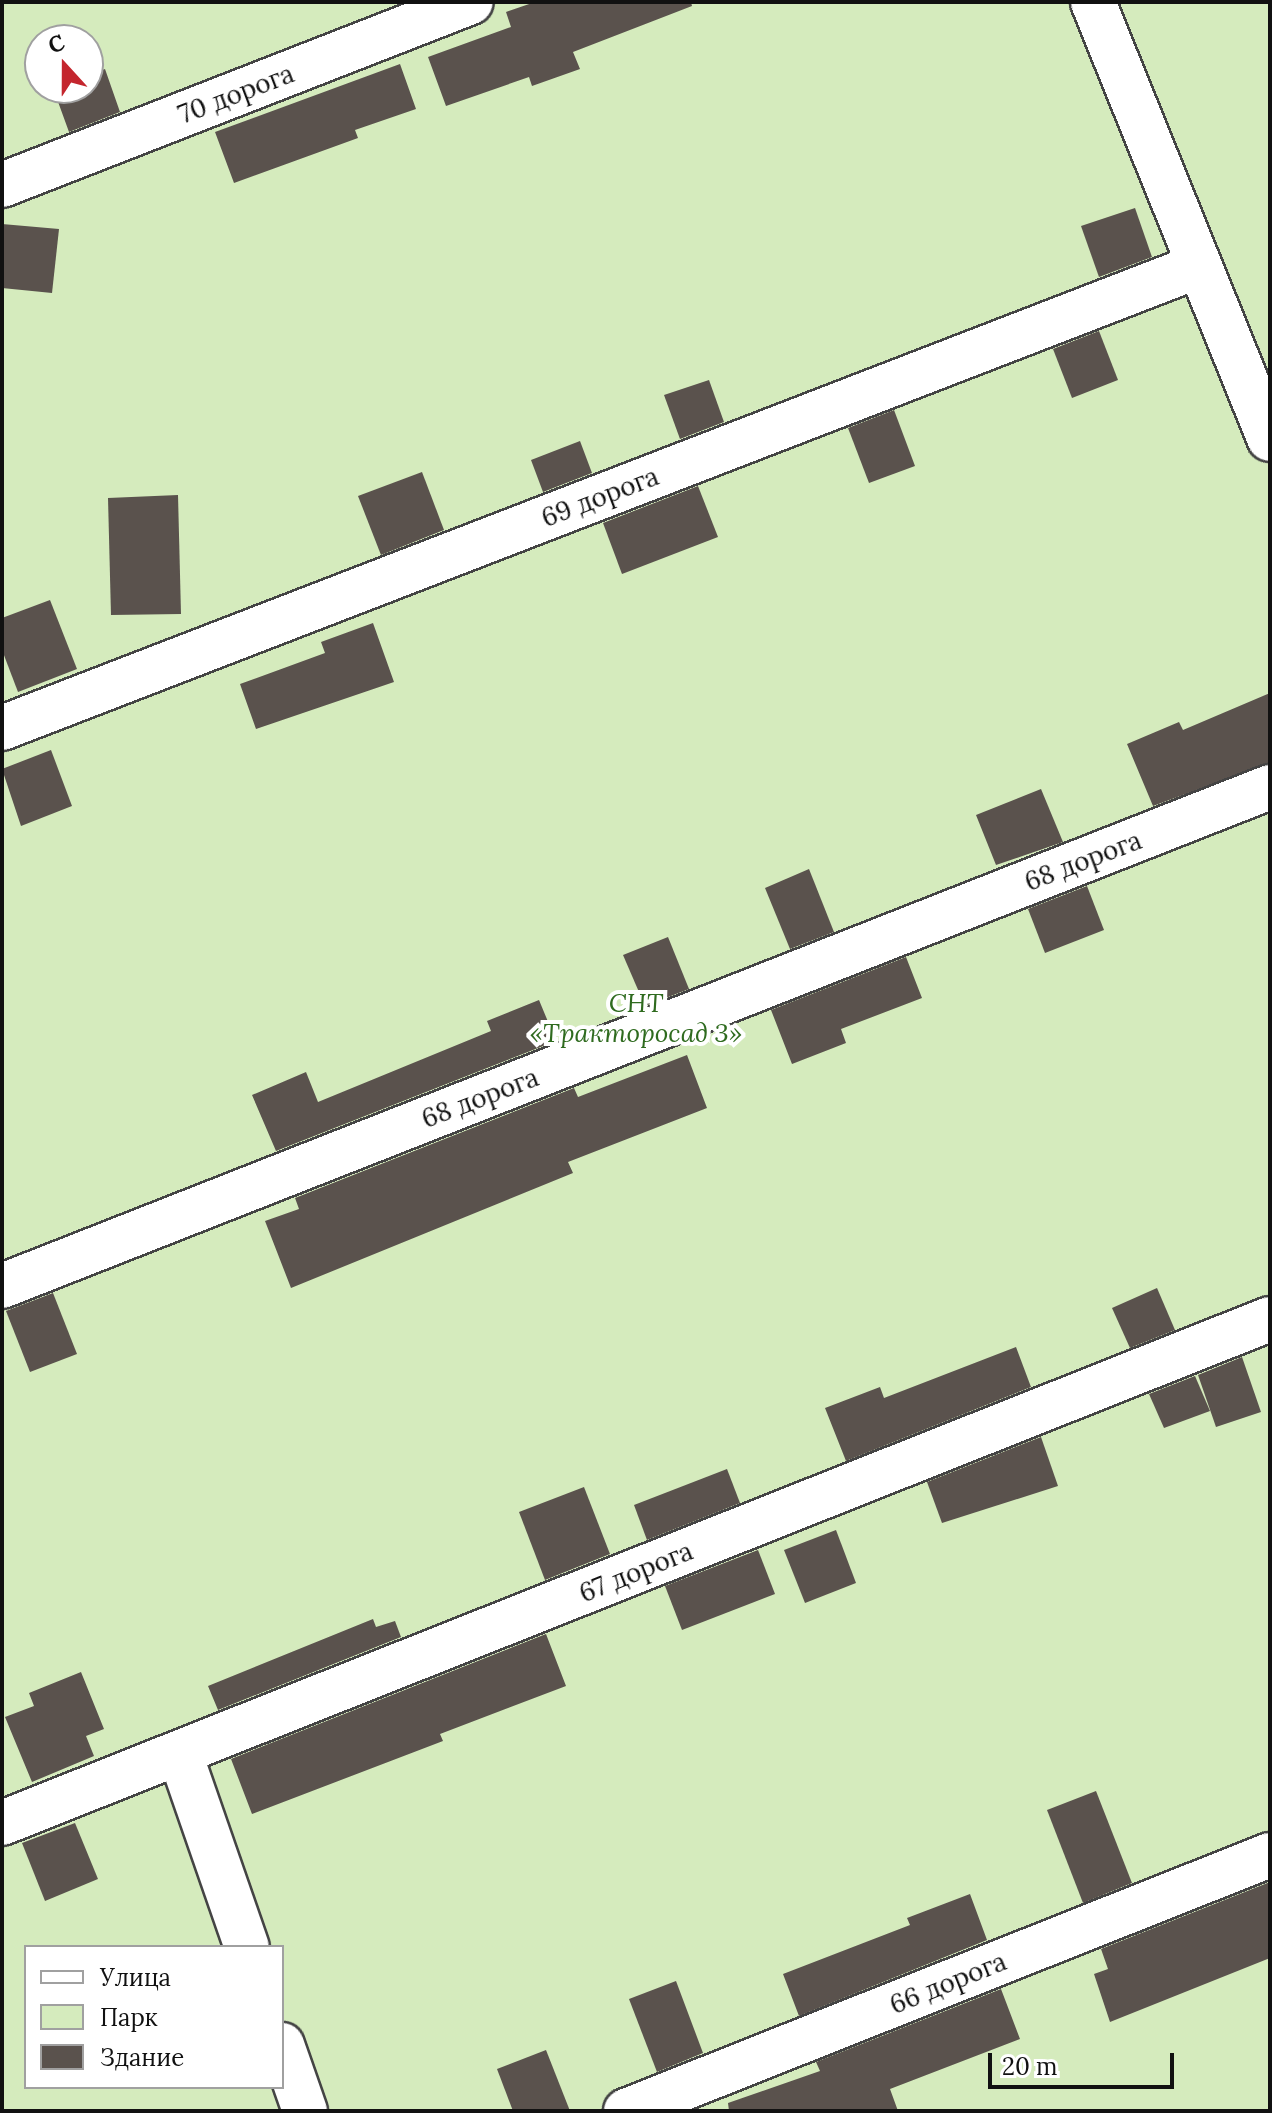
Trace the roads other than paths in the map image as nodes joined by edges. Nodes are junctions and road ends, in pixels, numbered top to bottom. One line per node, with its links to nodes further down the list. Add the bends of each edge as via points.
1 (471, 2): 3 (street, 70 дорога)
2 (1093, 2): 4 (street)
3 (2, 185)
4 (1198, 266): 5 (street); 6 (street, 69 дорога)
5 (1270, 439)
6 (2, 728)
7 (1270, 787): 8 (street, 68 дорога)
8 (2, 1286)
9 (1270, 1319): 10 (street, 67 дорога)
10 (180, 1754): 11 (street, 67 дорога); 13 (street)
11 (2, 1823)
12 (1270, 1855): 16 (street, 66 дорога)
13 (246, 1945)
14 (284, 2051): 15 (street)
15 (305, 2111)
16 (626, 2111)

